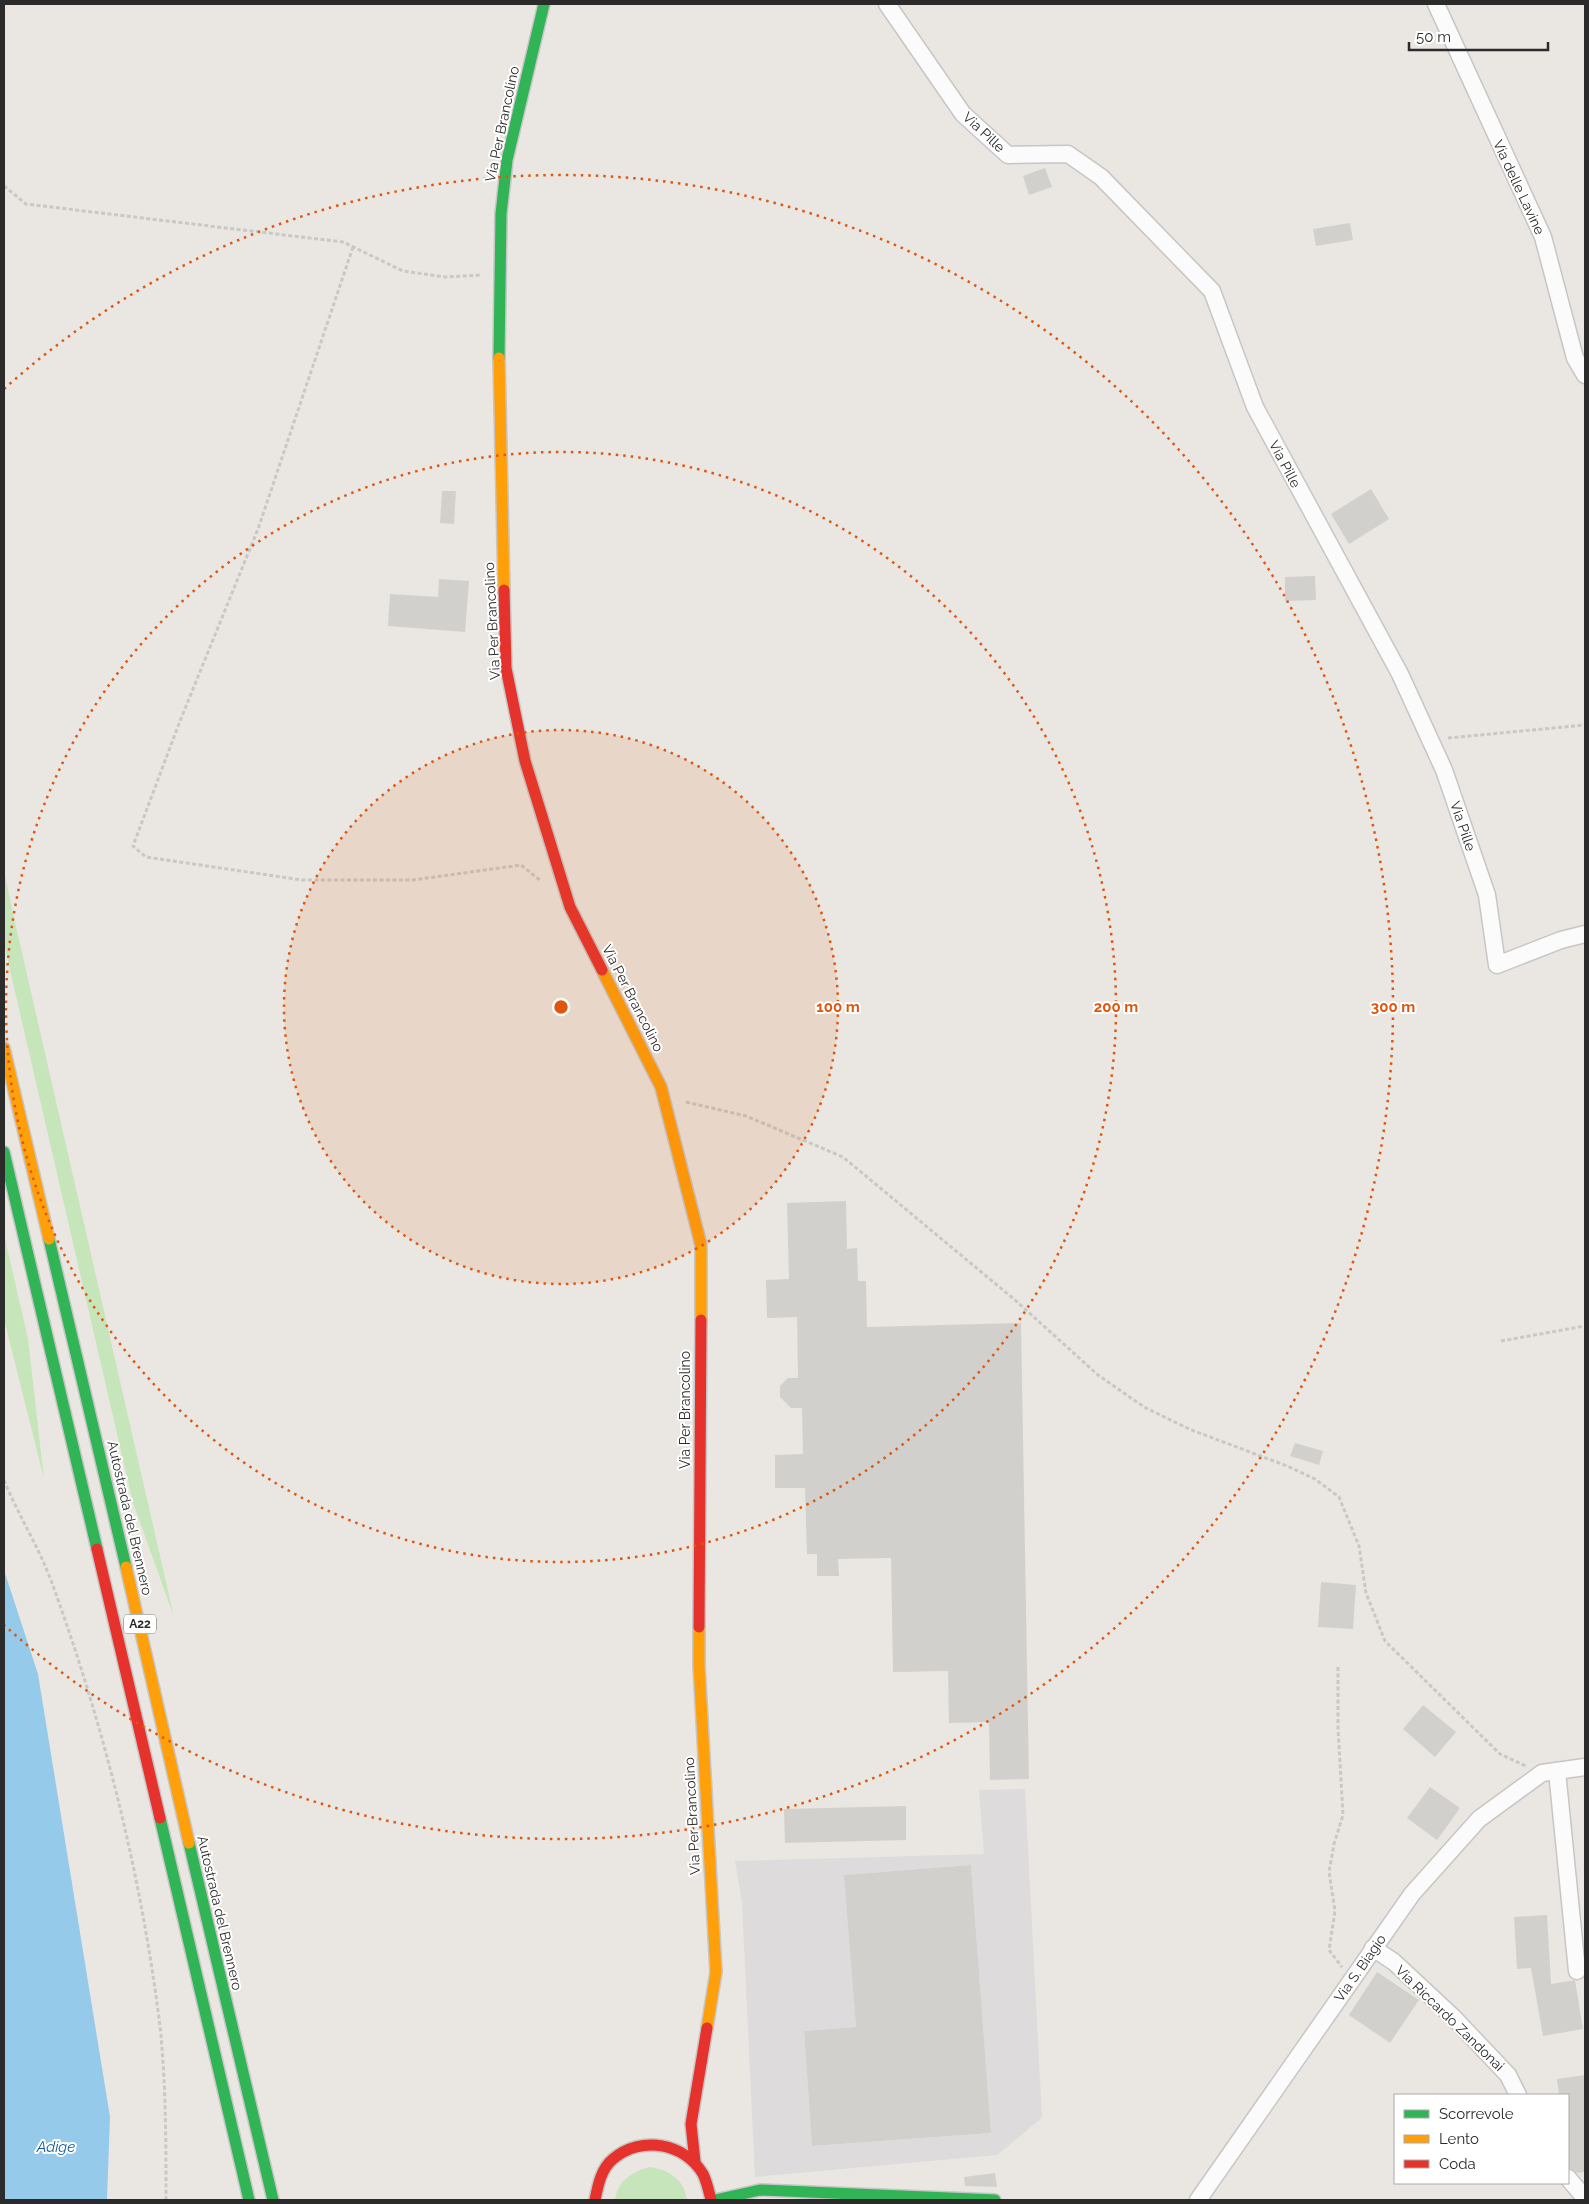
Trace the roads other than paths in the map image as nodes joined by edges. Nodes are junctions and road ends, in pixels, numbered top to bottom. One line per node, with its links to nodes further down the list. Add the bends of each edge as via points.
1 (544, 4): 12 (main road, Via Per Brancolino, via 507,160 501,214 499,366 506,668 525,761 570,907 661,1086 700,1245 699,1666 716,1972)
2 (887, 4): 5 (street, Via Pille, via 963,114 1008,155 1068,154 1101,177 1212,291 1255,407 1400,674 1444,770 1487,895 1497,965)
3 (1436, 4): 4 (street, Via delle Lavine, via 1542,237 1576,358)
4 (1585, 376)
5 (1585, 934)
6 (4, 1048): 19 (main road, Autostrada del Brennero / A22)
7 (4, 1152): 18 (main road, A22)
8 (1585, 1767): 9 (street, Via S. Biagio)
9 (1549, 1772): 10 (street, Via S. Biagio, via 1479,1819 1412,1894); 11 (street)
10 (1374, 1948): 13 (street, Via Riccardo Zandonai, via 1394,1962 1453,2017 1508,2075); 24 (street, Via S. Biagio)
11 (1577, 1971)
12 (709, 2016): 14 (main road); 15 (main road, via 691,2124)
13 (1518, 2094)
14 (681, 2111)
15 (695, 2162): 20 (main road, via 669,2141 630,2148 614,2158 602,2173); 21 (main road, via 706,2180)
16 (1569, 2179): 17 (street)
17 (1585, 2198)
18 (249, 2200)
19 (272, 2200)
20 (595, 2200)
21 (711, 2200)
22 (715, 2200): 23 (main road, via 760,2190)
23 (995, 2200)
24 (1198, 2200)

